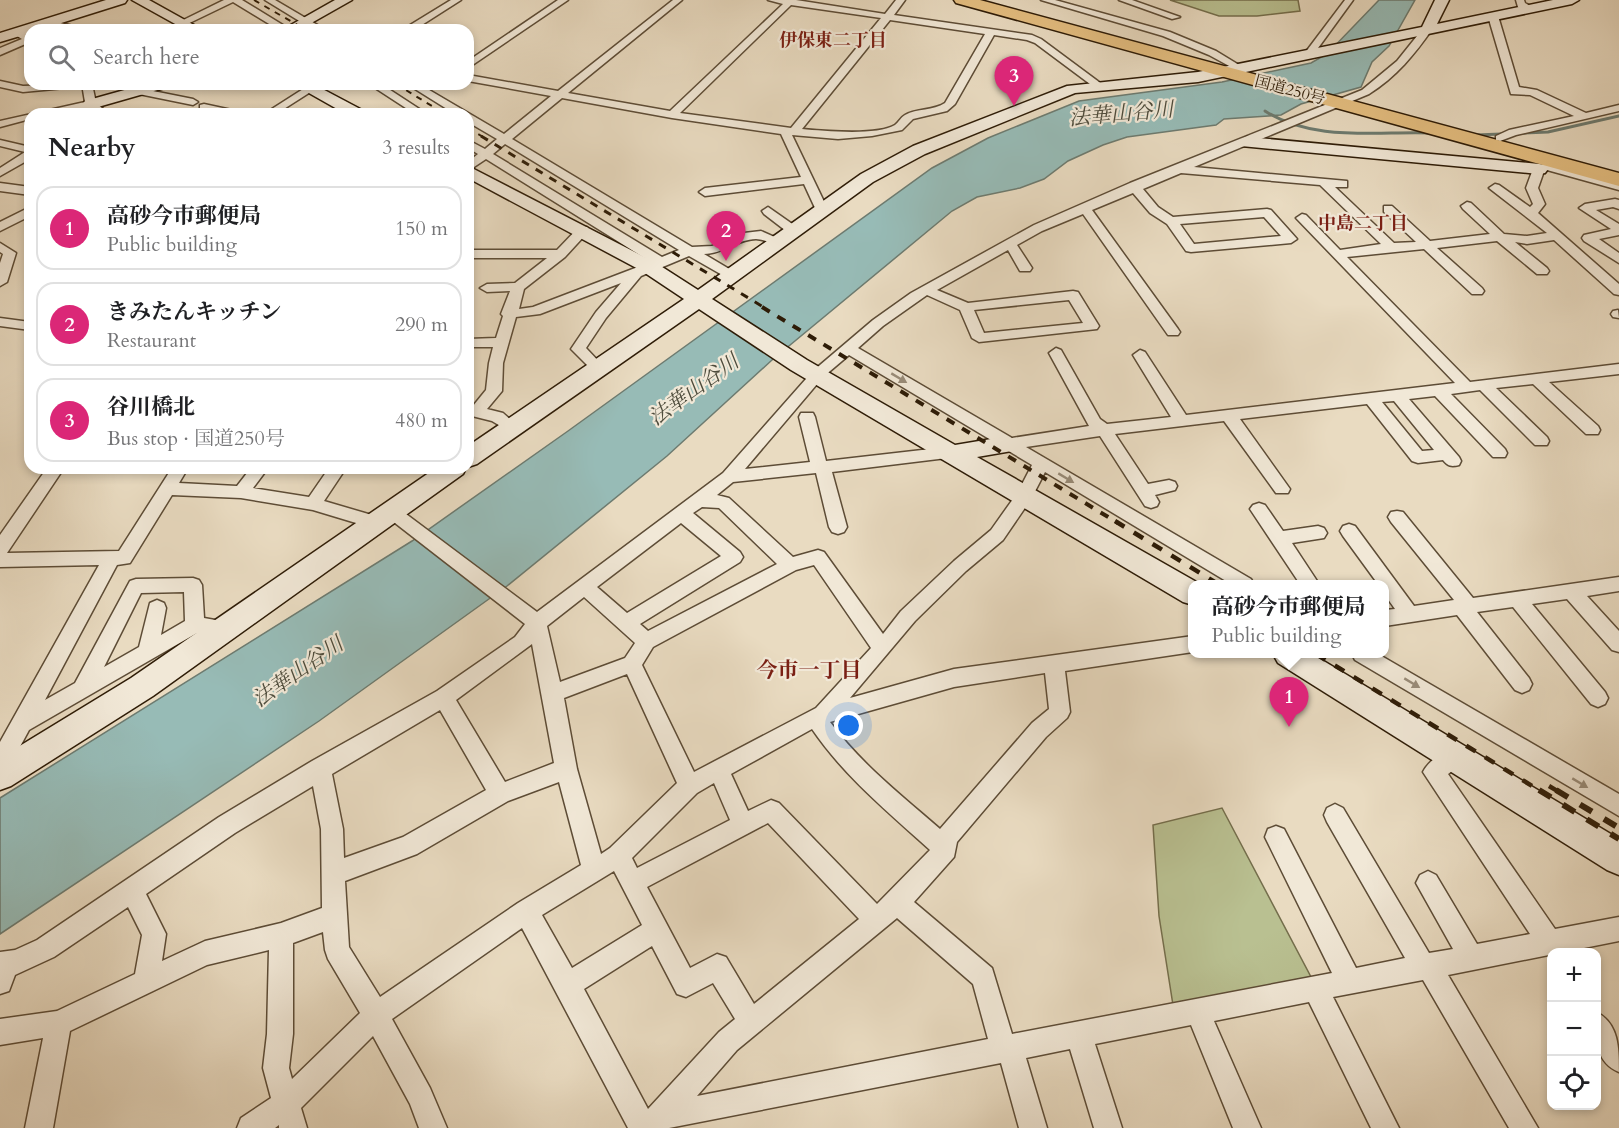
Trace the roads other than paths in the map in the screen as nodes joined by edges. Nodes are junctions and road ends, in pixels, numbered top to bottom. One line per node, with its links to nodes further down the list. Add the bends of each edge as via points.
1 (120, 0): 31 (street)
2 (134, 0): 32 (street)
3 (139, 0): 30 (street)
4 (231, 0): 30 (street)
5 (236, 0): 33 (street)
6 (269, 0): 29 (street)
7 (345, 0): 29 (street)
8 (456, 0): 36 (street)
9 (564, 0): 46 (street)
10 (678, 0): 61 (street)
11 (772, 0): 22 (street)
12 (902, 0): 26 (street)
13 (962, 0): 47 (highway, 国道250号)
14 (989, 0): 47 (highway, 国道250号)
15 (1046, 0): 25 (street)
16 (1082, 0): 25 (street)
17 (1123, 0): 24 (street)
18 (1151, 0): 24 (street)
19 (1349, 0): 45 (street)
20 (1442, 0): 37 (street)
21 (1572, 0): 23 (street)
22 (790, 1): 26 (street); 74 (street)
23 (1525, 4): 27 (street)
24 (1142, 6): 28 (street)
25 (1071, 7): 47 (street, via 1118,18 1218,56)
26 (888, 16): 39 (street); 79 (street)
27 (1493, 16): 37 (street); 75 (street, via 1514,91 1533,92)
28 (1175, 17)
29 (306, 21): 34 (street); 35 (street)
30 (182, 23)
31 (44, 24)
32 (59, 24)
33 (278, 24)
34 (300, 24)
35 (311, 24)
36 (417, 24)
37 (1424, 29): 45 (street); 63 (street, via 1411,54 1394,70)
38 (24, 30): 41 (street)
39 (991, 32): 50 (street, via 1034,39); 79 (street, via 951,104 943,109 909,117 898,128 872,133 838,136)
40 (24, 36): 43 (street)
41 (0, 38)
42 (24, 42): 44 (street)
43 (0, 43)
44 (0, 52)
45 (1310, 53): 47 (street)
46 (474, 61)
47 (1239, 70): 50 (street); 63 (highway, 国道250号)
48 (474, 79): 61 (street)
49 (0, 84): 51 (street)
50 (1098, 85): 108 (street, via 1052,96 919,150 876,173)
51 (24, 89)
52 (88, 90): 64 (street)
53 (142, 90): 59 (street)
54 (304, 90): 70 (street)
55 (317, 90): 71 (street)
56 (383, 90): 66 (street)
57 (422, 90): 60 (street)
58 (434, 90): 60 (street)
59 (138, 91): 62 (street); 64 (street)
60 (429, 94): 66 (street); 72 (street)
61 (561, 95): 74 (street); 81 (street)
62 (176, 99): 65 (street); 69 (street)
63 (1346, 101): 80 (highway, 国道250号); 82 (street); 89 (highway, 国道250号)
64 (91, 104): 67 (street); 68 (street)
65 (162, 107)
66 (410, 107)
67 (69, 108)
68 (94, 108)
69 (212, 108)
70 (278, 108)
71 (348, 108)
72 (453, 108)
73 (1619, 108): 75 (street)
74 (672, 115): 79 (street)
75 (1585, 117): 80 (street)
76 (24, 118): 78 (street)
77 (474, 121): 81 (street)
78 (0, 124)
79 (789, 131): 94 (street)
80 (1500, 138): 91 (highway, 国道250号)
81 (505, 139): 86 (street); 125 (street)
82 (1247, 142): 89 (street); 90 (street)
83 (0, 143): 85 (street)
84 (474, 146): 86 (street)
85 (24, 150)
86 (487, 154): 88 (street); 130 (street)
87 (24, 156): 92 (street)
88 (474, 165)
89 (1546, 166): 95 (highway, 国道250号); 99 (street); 110 (street, via 1532,188 1539,204)
90 (1177, 170): 96 (street); 98 (street)
91 (1619, 171)
92 (0, 173)
93 (474, 173): 115 (street)
94 (808, 180): 103 (street, via 731,195); 108 (street)
95 (1619, 180)
96 (1323, 182): 97 (street); 124 (street)
97 (1343, 184)
98 (1134, 186): 106 (street); 113 (street, via 1154,210)
99 (1619, 186)
100 (0, 187): 102 (street)
101 (1495, 188): 110 (street)
102 (24, 190)
103 (705, 192)
104 (1618, 203): 116 (street, via 1585,207)
105 (1467, 206): 119 (street)
106 (1085, 208): 121 (street); 145 (street)
107 (1388, 209): 122 (street)
108 (822, 210): 117 (street)
109 (768, 211): 117 (street)
110 (1531, 213): 118 (street)
111 (24, 214): 114 (street)
112 (1302, 218): 128 (street)
113 (1171, 221): 113 (street, via 1191,248 1291,239 1268,213)
114 (0, 227)
115 (583, 230): 127 (street); 130 (street)
116 (1619, 230): 129 (street, via 1588,238)
117 (794, 231): 120 (street)
118 (1556, 236): 119 (street, via 1527,240); 137 (street)
119 (1500, 237): 122 (street); 132 (street)
120 (780, 242): 125 (street, via 748,236 714,250); 133 (street)
121 (1009, 244): 131 (street); 138 (street)
122 (1427, 245): 124 (street); 139 (street)
123 (0, 247): 134 (street, via 10,254)
124 (1391, 247): 128 (street)
125 (689, 251): 130 (street); 133 (street)
126 (474, 254): 127 (street)
127 (560, 254): 135 (street)
128 (1338, 254): 156 (street)
129 (1619, 259)
130 (649, 267): 140 (street); 142 (street, via 535,311); 151 (street, via 601,315 578,349)
131 (1025, 268)
132 (1542, 272)
133 (731, 276): 140 (street)
134 (0, 282)
135 (518, 287): 136 (street); 142 (street)
136 (487, 288)
137 (1618, 289)
138 (926, 290): 141 (street); 148 (street)
139 (1477, 291)
140 (696, 298): 151 (street); 153 (street)
141 (966, 307): 141 (street, via 979,338 1092,326 1073,296)
142 (508, 314): 146 (street)
143 (1, 323): 144 (street)
144 (24, 325)
145 (1173, 332)
146 (501, 342): 147 (street); 160 (street, via 494,391)
147 (474, 343)
148 (848, 348): 153 (street); 169 (street, one-way to 169)
149 (1056, 353): 166 (street, via 1075,373 1094,422)
150 (1140, 355): 164 (street)
151 (597, 367): 165 (street)
152 (1619, 369): 154 (street)
153 (809, 370): 170 (street); 180 (street)
154 (1538, 380): 155 (street); 167 (street)
155 (1485, 386): 156 (street); 168 (street)
156 (1468, 388): 157 (street)
157 (1439, 391): 158 (street); 171 (street, via 1488,434)
158 (1398, 396): 159 (street); 159 (street, via 1450,457 1418,457)
159 (1371, 399): 162 (street)
160 (474, 409)
161 (474, 411): 165 (street, via 497,417)
162 (1228, 416): 164 (street); 183 (street)
163 (807, 417): 174 (street)
164 (1182, 421): 166 (street)
165 (512, 428): 172 (street)
166 (1104, 430): 169 (street); 181 (street, via 1148,497)
167 (1592, 430)
168 (1541, 441)
169 (1006, 445): 170 (street); 173 (street)
170 (955, 452): 174 (street); 185 (street)
171 (1499, 453)
172 (474, 454)
173 (1041, 463): 185 (street); 200 (street, one-way to 200)
174 (820, 465): 180 (street); 192 (street)
175 (52, 474): 196 (street)
176 (177, 474): 182 (street)
177 (255, 474): 184 (street)
178 (335, 474): 187 (street)
179 (445, 474): 190 (street)
180 (729, 477): 186 (street)
181 (1169, 486)
182 (168, 489): 184 (street); 197 (street, via 124,558)
183 (1282, 489)
184 (241, 492): 187 (street)
185 (1025, 495): 206 (street); 220 (street, via 997,535 908,615)
186 (698, 500): 189 (street); 199 (street, via 723,502)
187 (313, 504): 190 (street)
188 (1259, 509): 195 (street)
189 (681, 513): 205 (street); 214 (street, via 734,557)
190 (384, 517): 213 (street); 216 (street)
191 (1397, 517): 209 (street)
192 (838, 527)
193 (1349, 531): 202 (street)
194 (1318, 532): 195 (street)
195 (1278, 538): 201 (street)
196 (0, 549)
197 (112, 558): 198 (street); 232 (street)
198 (0, 560)
199 (790, 565): 217 (street); 220 (street, via 818,556)
200 (1237, 580)
201 (1307, 580)
202 (1385, 580)
203 (1618, 585): 207 (street)
204 (1389, 586): 211 (street)
205 (585, 587): 213 (street); 214 (street)
206 (1188, 591)
207 (1571, 591): 208 (street); 218 (street)
208 (1517, 599): 209 (street); 230 (street)
209 (1465, 606): 211 (street); 226 (street)
210 (157, 608): 221 (street)
211 (1410, 615): 212 (street)
212 (1389, 618)
213 (537, 623): 228 (street); 229 (street, via 522,643)
214 (626, 623): 217 (street)
215 (195, 625): 216 (street); 221 (street); 227 (street, via 193,585 136,586)
216 (225, 629): 239 (street, via 142,687)
217 (646, 641): 224 (street)
218 (1619, 644)
219 (1188, 645): 225 (street)
220 (882, 648): 231 (street)
221 (147, 653): 227 (street)
222 (1294, 658): 234 (street)
223 (1369, 658): 242 (street, one-way to 242)
224 (632, 664): 228 (street); 240 (street)
225 (1054, 664): 231 (street, via 954,678); 246 (street, via 1060,712 1039,730 946,838)
226 (1522, 684)
227 (82, 689): 232 (street)
228 (554, 693): 237 (street)
229 (444, 698): 236 (street); 241 (street)
230 (1598, 698)
231 (819, 716): 238 (street); 246 (street, via 845,757)
232 (21, 724): 233 (street)
233 (5, 747): 235 (street)
234 (1455, 757): 248 (street); 261 (street, via 1434,772)
235 (0, 762)
236 (320, 768): 250 (street, via 332,829); 253 (street, via 226,825)
237 (566, 769): 241 (street); 249 (street)
238 (719, 770): 240 (street); 244 (street)
239 (0, 775)
240 (689, 786): 247 (street)
241 (500, 794): 250 (street, via 409,846)
242 (1619, 806)
243 (1335, 814): 263 (street)
244 (743, 825): 251 (street); 257 (street, via 771,810)
245 (1276, 837): 266 (street)
246 (946, 849): 254 (street)
247 (618, 856): 249 (street); 251 (street)
248 (1619, 858)
249 (594, 871): 255 (street)
250 (334, 873): 256 (street)
251 (632, 883): 259 (street)
252 (1428, 883): 262 (street)
253 (132, 891): 264 (street, via 36,954); 265 (street, via 154,934)
254 (897, 903): 257 (street); 276 (street, via 983,977)
255 (526, 911): 267 (street); 270 (street)
256 (334, 916): 260 (street); 270 (street, via 338,950)
257 (876, 920): 272 (street)
258 (1619, 929): 261 (street)
259 (656, 930): 267 (street); 272 (street, via 686,985 717,966)
260 (281, 935): 265 (street, via 205,953); 278 (street, via 276,1068)
261 (1547, 947): 262 (street)
262 (1471, 957): 263 (street)
263 (1426, 966): 266 (street); 287 (street)
264 (2, 970)
265 (146, 981): 271 (street)
266 (1349, 981): 268 (street)
267 (568, 985): 279 (street)
268 (1315, 988): 269 (street); 286 (street)
269 (1198, 1012): 275 (street); 285 (street)
270 (376, 1015): 278 (street); 282 (street, via 421,1097)
271 (59, 1023): 273 (street); 280 (street)
272 (751, 1023): 279 (street, via 728,1041)
273 (0, 1032)
274 (1601, 1032): 277 (street)
275 (1079, 1036): 276 (street); 284 (street)
276 (1008, 1050): 279 (street); 283 (street)
277 (1619, 1059)
278 (290, 1116): 281 (street)
279 (649, 1124)
280 (39, 1128)
281 (251, 1128)
282 (433, 1128)
283 (1033, 1128)
284 (1108, 1128)
285 (1247, 1128)
286 (1385, 1128)
287 (1524, 1128)

